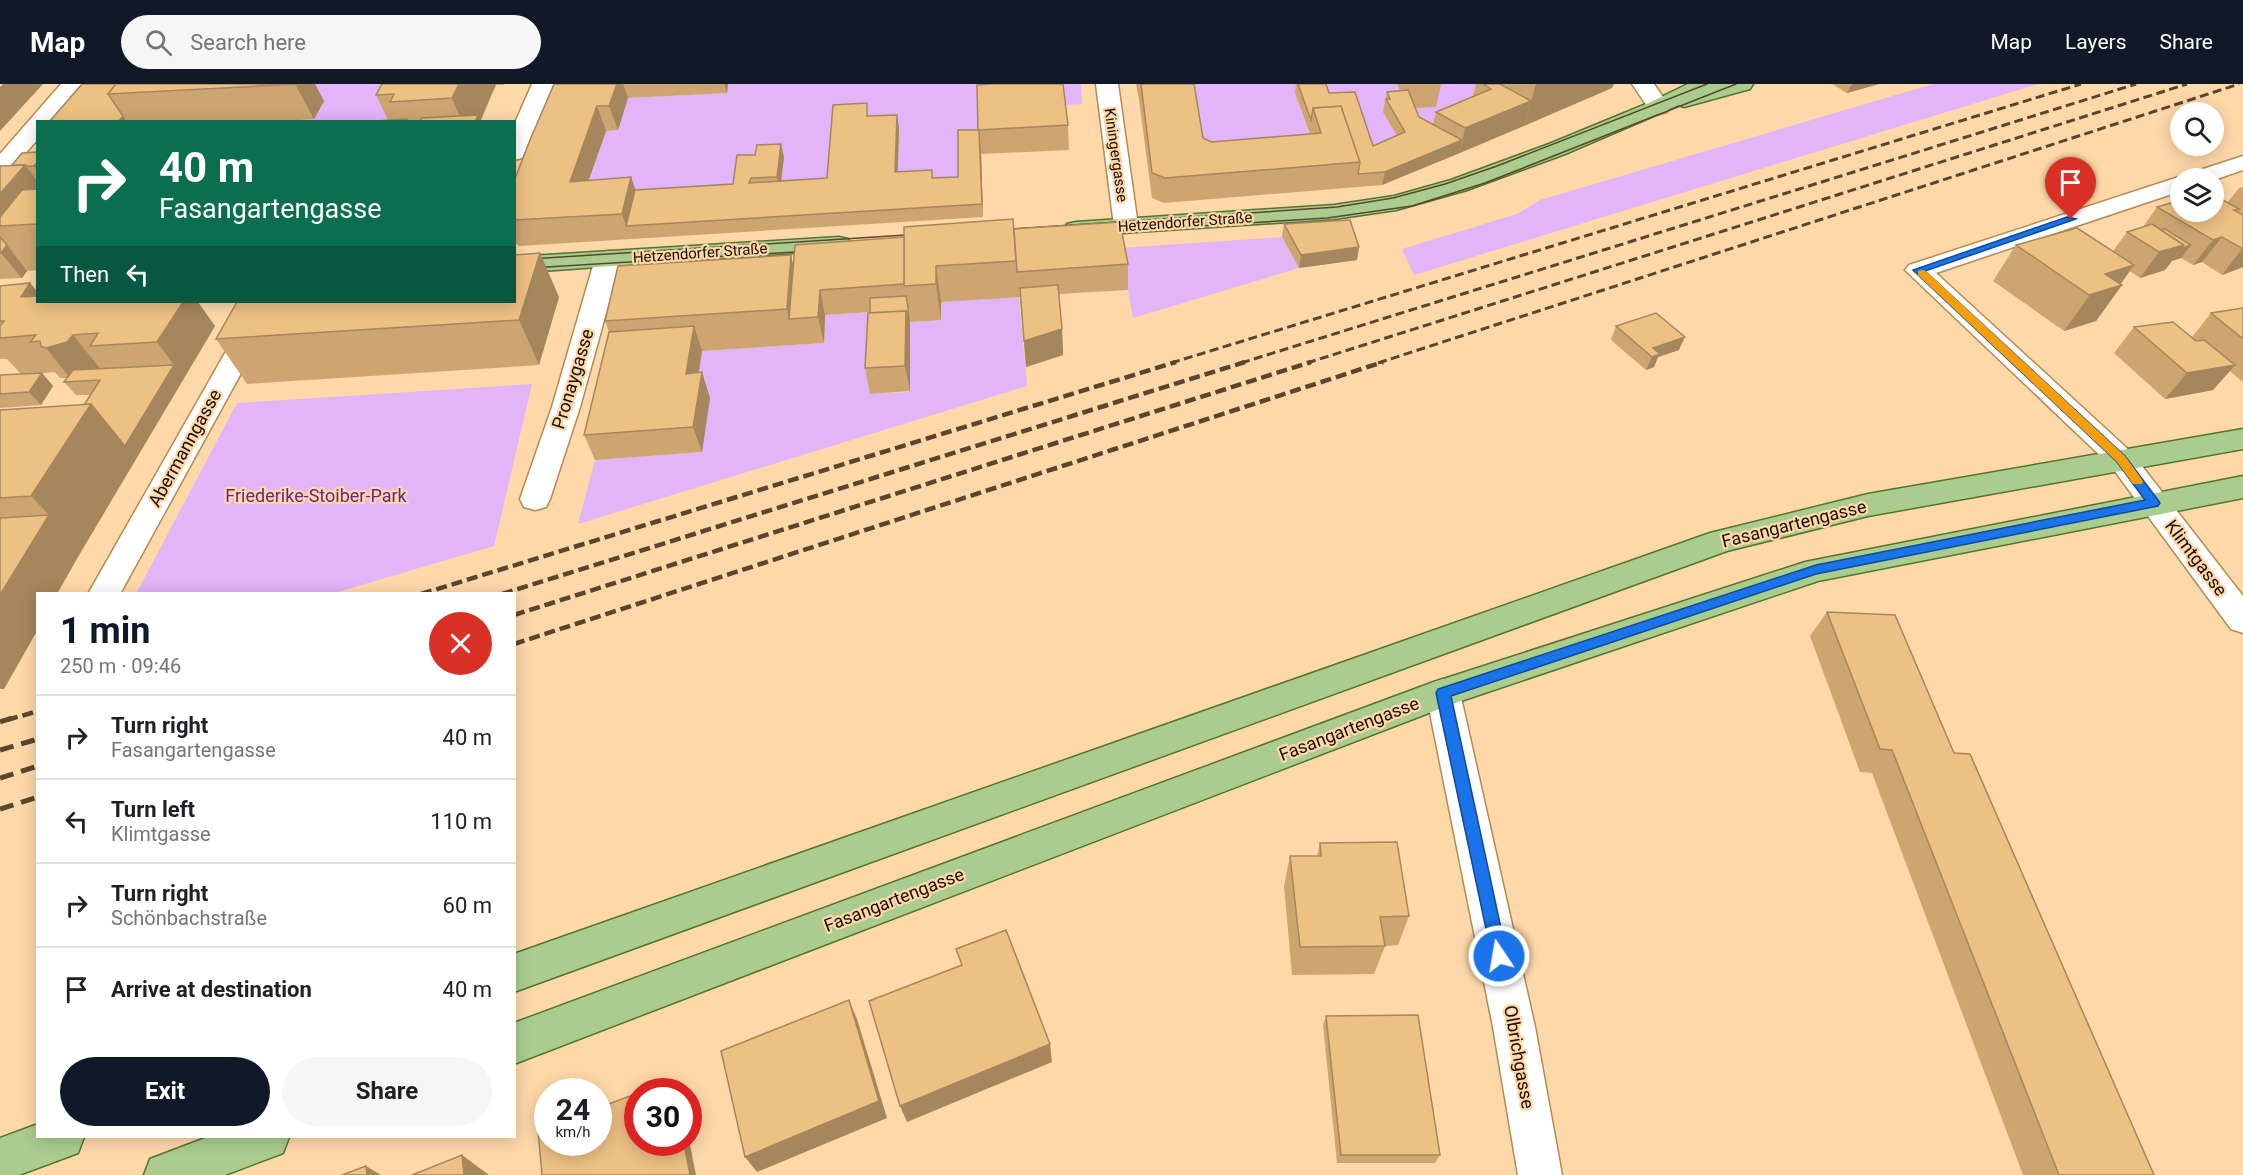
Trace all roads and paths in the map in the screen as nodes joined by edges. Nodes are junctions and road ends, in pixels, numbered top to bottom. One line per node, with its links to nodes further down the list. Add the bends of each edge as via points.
1 (73, 84): 8 (street)
2 (543, 84): 10 (street)
3 (1107, 84): 15 (street, Kiningergasse)
4 (1643, 84): 7 (street)
5 (1705, 84): 7 (main road, Hetzendorfer Straße)
6 (1742, 84): 7 (main road, Hetzendorfer Straße)
7 (1659, 107): 15 (main road, Hetzendorfer Straße, via 1508,168 1396,203 1334,212)
8 (42, 120)
9 (36, 126): 12 (street)
10 (516, 148)
11 (2243, 163): 13 (street)
12 (0, 168)
13 (2224, 169)
14 (2170, 187): 22 (street, Klimtgasse, via 1918,270)
15 (1126, 226): 16 (main road, Hetzendorfer Straße)
16 (1055, 230)
17 (867, 242): 18 (main road, Hetzendorfer Straße)
18 (608, 259): 19 (main road, Hetzendorfer Straße); 24 (street, Pronaygasse)
19 (516, 265)
20 (266, 303): 26 (street, Abermanngasse)
21 (2243, 439): 22 (main road, Fasangartengasse)
22 (2121, 459): 25 (street, Klimtgasse); 29 (main road, Fasangartengasse, via 1868,505 1721,541)
23 (2243, 487): 25 (main road, Fasangartengasse)
24 (535, 499)
25 (2153, 503): 27 (street, Klimtgasse); 28 (main road, Fasangartengasse, via 1816,570)
26 (105, 592)
27 (2243, 620)
28 (1443, 693): 30 (main road, Fasangartengasse); 35 (street, Olbrichgasse, via 1514,1027)
29 (516, 972)
30 (516, 1043)
31 (59, 1138): 33 (main road)
32 (264, 1138): 34 (main road)
33 (0, 1160)
34 (166, 1175)
35 (1540, 1175)

